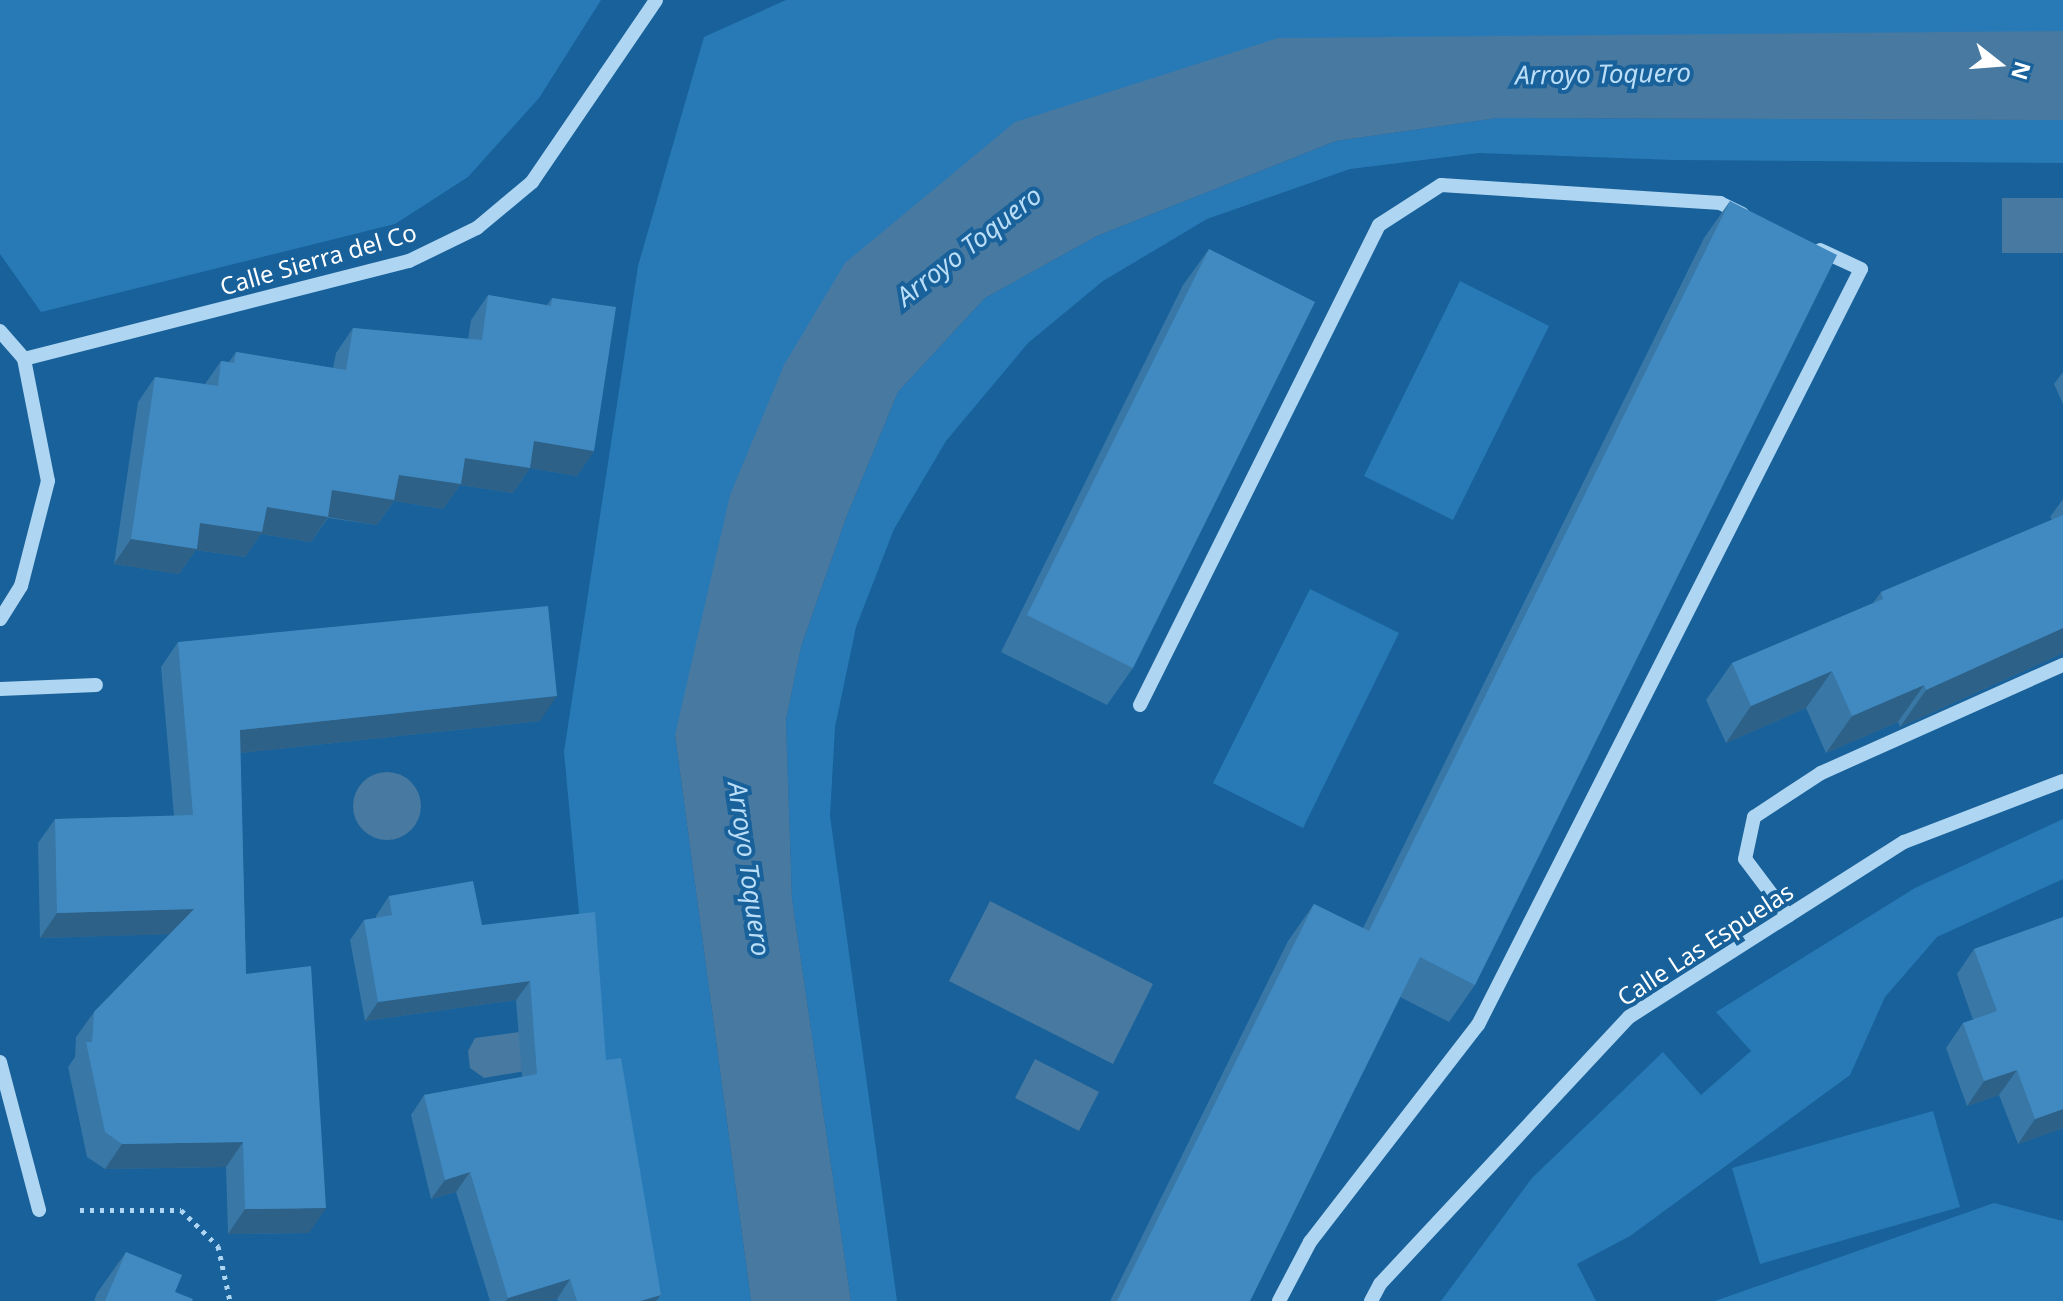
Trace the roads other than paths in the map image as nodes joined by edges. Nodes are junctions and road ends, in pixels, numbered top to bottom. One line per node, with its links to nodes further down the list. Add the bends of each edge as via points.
1 (656, 0): 5 (street, Calle Sierra del Co, via 532,182 477,228 409,261)
2 (1762, 223): 10 (street, via 1720,203 1441,185 1379,225)
3 (1804, 243): 15 (street, via 1861,269 1478,1025 1310,1242)
4 (0, 331): 5 (street)
5 (24, 359): 6 (street, via 48,481 21,586)
6 (0, 619)
7 (2063, 665): 12 (street, via 1821,773 1754,817 1745,859)
8 (96, 685): 9 (street)
9 (0, 689)
10 (1140, 705)
11 (2063, 781): 12 (street, Calle Las Espuelas, via 1904,842)
12 (1788, 916): 16 (street, Calle Las Espuelas, via 1629,1017 1380,1284)
13 (0, 1062): 14 (street)
14 (39, 1210)
15 (1279, 1301)
16 (1371, 1301)

